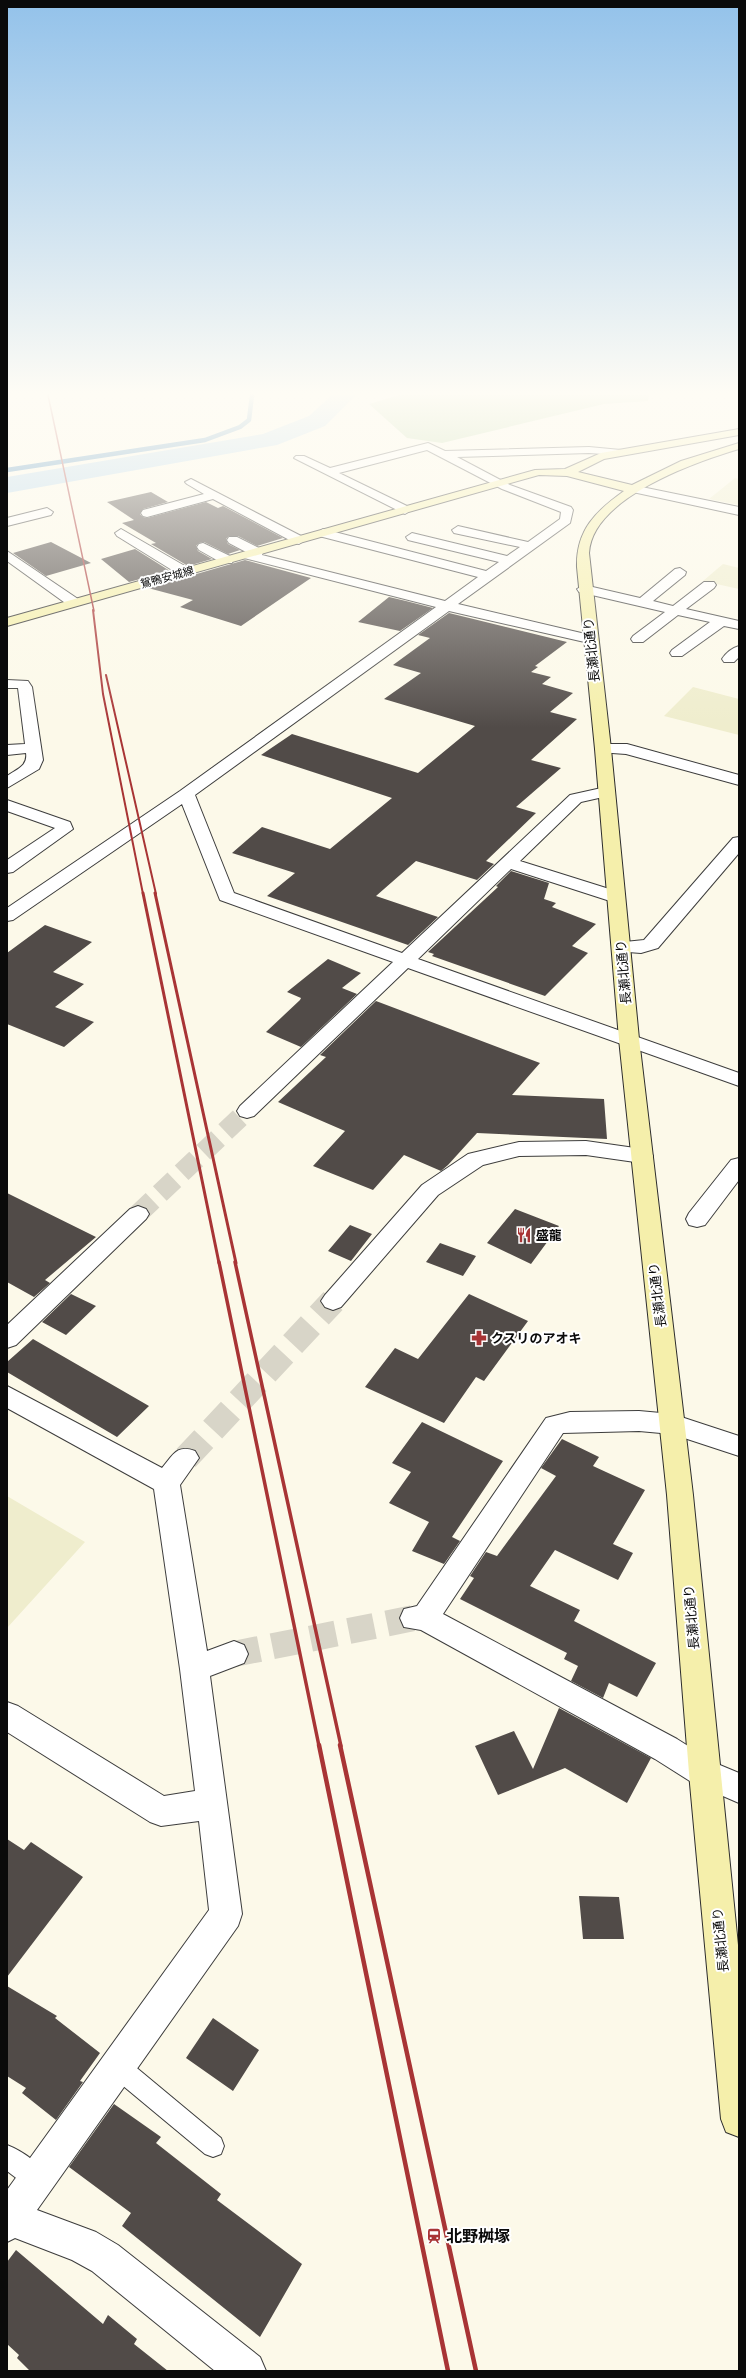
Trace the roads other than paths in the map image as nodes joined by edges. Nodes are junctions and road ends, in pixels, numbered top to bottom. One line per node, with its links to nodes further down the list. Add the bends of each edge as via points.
1 (171, 506): 11 (street)
2 (235, 506): 18 (street)
3 (397, 506): 8 (street)
4 (419, 506): 8 (street, 鴛鴨安城線)
5 (557, 506): 19 (street, via 567,510 566,520)
6 (613, 506): 29 (street, 長瀬北通り, via 600,518 583,548)
7 (715, 506): 9 (street)
8 (405, 510): 15 (street, 鴛鴨安城線)
9 (739, 511)
10 (47, 512): 12 (street)
11 (147, 512)
12 (7, 522)
13 (458, 530): 19 (street)
14 (121, 533): 25 (street)
15 (323, 533): 18 (street, 鴛鴨安城線); 27 (street)
16 (412, 537): 24 (street)
17 (233, 540): 21 (street)
18 (299, 540): 21 (street, 鴛鴨安城線)
19 (531, 546): 24 (street)
20 (203, 547): 23 (street)
21 (252, 553): 23 (street, 鴛鴨安城線); 32 (street)
22 (7, 555): 30 (street)
23 (226, 560): 25 (street, 鴛鴨安城線)
24 (511, 561): 27 (street)
25 (185, 572): 30 (street, 鴛鴨安城線)
26 (680, 572): 31 (street)
27 (489, 576): 32 (street)
28 (709, 585): 33 (street)
29 (584, 589): 31 (street); 37 (street, 長瀬北通り)
30 (73, 602): 35 (street, 鴛鴨安城線)
31 (644, 602): 33 (street)
32 (447, 606): 37 (street); 47 (street)
33 (677, 610): 34 (street); 38 (street)
34 (721, 621): 36 (street); 39 (street)
35 (7, 622)
36 (739, 625)
37 (589, 639): 42 (street, 長瀬北通り)
38 (638, 639)
39 (677, 653)
40 (7, 684): 41 (street, via 18,682 25,687)
41 (33, 748): 43 (street); 45 (street, via 33,766)
42 (603, 749): 44 (street, via 627,749); 46 (street, 長瀬北通り)
43 (7, 750)
44 (739, 780)
45 (7, 782)
46 (606, 792): 50 (street, via 576,798); 52 (street, 長瀬北通り)
47 (186, 794): 53 (street); 55 (street, via 226,896)
48 (7, 805): 51 (street, via 64,826 65,829)
49 (739, 842): 54 (street, via 650,944 641,947)
50 (508, 863): 52 (street); 55 (street)
51 (7, 868)
52 (616, 897): 54 (street, 長瀬北通り)
53 (7, 916)
54 (622, 947): 56 (street, 長瀬北通り)
55 (403, 961): 56 (street); 58 (street)
56 (629, 1039): 57 (street); 59 (street, 長瀬北通り)
57 (739, 1080)
58 (247, 1111)
59 (642, 1156): 63 (street, via 586,1148 519,1149 476,1159 430,1190); 66 (street, 長瀬北通り)
60 (739, 1165): 62 (street)
61 (138, 1214): 64 (street)
62 (697, 1220)
63 (333, 1300)
64 (7, 1339)
65 (7, 1396): 69 (street)
66 (672, 1424): 67 (street); 73 (street, 長瀬北通り); 73 (street, via 639,1421 570,1422 554,1425 419,1618 666,1749)
67 (739, 1446)
68 (186, 1458): 69 (street)
69 (166, 1484): 71 (street)
70 (234, 1654): 71 (street)
71 (195, 1669): 75 (street)
72 (7, 1716): 75 (street, via 161,1811)
73 (704, 1773): 74 (street); 77 (street, 長瀬北通り)
74 (739, 1788)
75 (212, 1804): 76 (street, via 226,1914)
76 (118, 2067): 78 (lane); 80 (street)
77 (739, 2119)
78 (213, 2146)
79 (7, 2157): 80 (lane)
80 (36, 2179): 81 (street)
81 (9, 2221): 82 (street, via 83,2245 105,2258)
82 (246, 2371)

